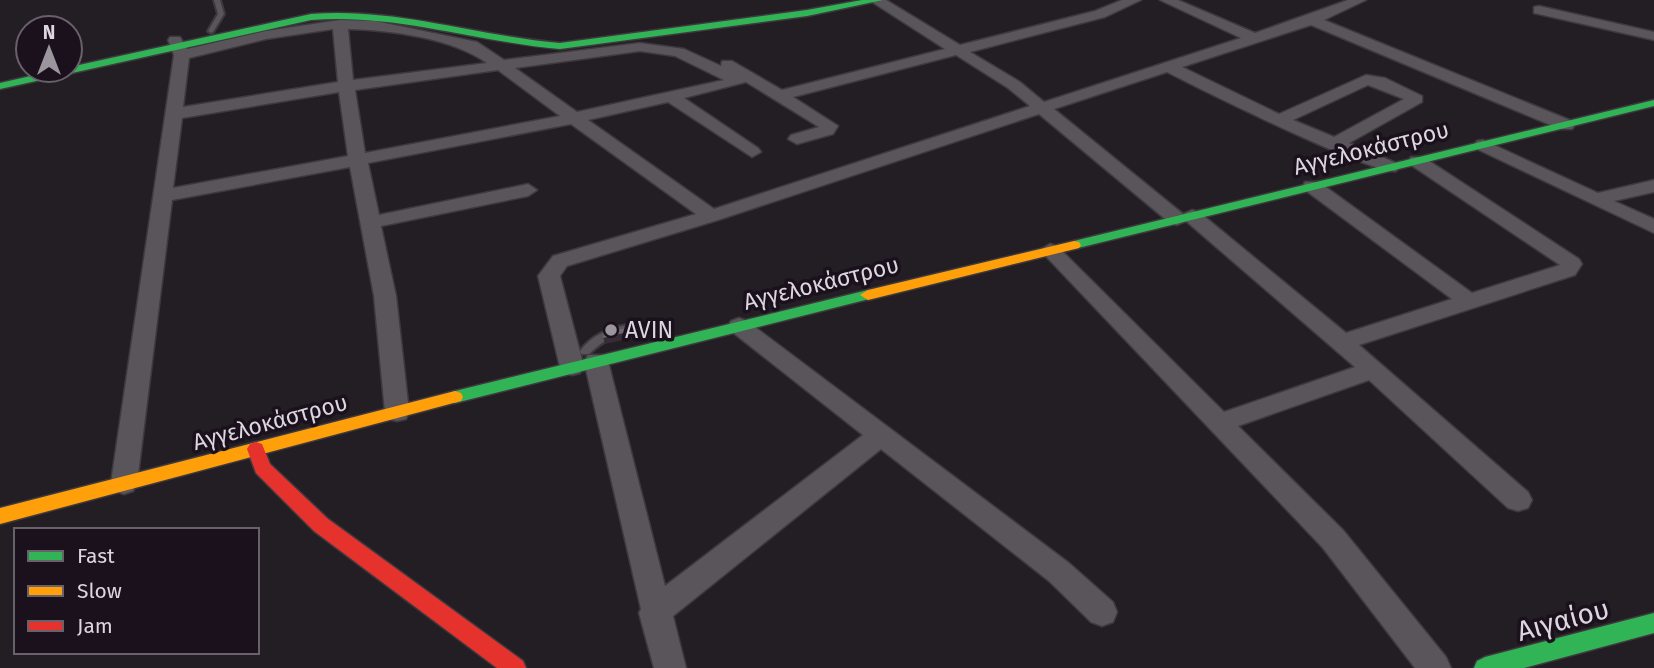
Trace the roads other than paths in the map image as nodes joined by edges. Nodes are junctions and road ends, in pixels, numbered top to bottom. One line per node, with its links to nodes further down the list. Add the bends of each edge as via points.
1 (216, 0): 11 (lane, via 222,14)
2 (828, 0): 10 (street)
3 (877, 0): 10 (street); 15 (street)
4 (1134, 0): 15 (street, via 1100,14)
5 (1167, 0): 13 (street)
6 (1359, 0): 8 (street)
7 (1539, 10): 12 (street)
8 (1312, 20): 13 (street); 28 (street)
9 (340, 24): 14 (street); 17 (street, via 375,25 468,43); 20 (street)
10 (668, 28): 11 (street, via 549,36 349,7 305,10); 14 (street, via 577,45 543,45 381,17 335,15); 22 (street)
11 (211, 31): 14 (street)
12 (1654, 36)
13 (1253, 38): 18 (street)
14 (179, 47): 16 (street); 19 (street); 25 (street)
15 (958, 51): 22 (street); 24 (street, via 1014,85)
16 (84, 61)
17 (503, 67): 20 (street); 21 (street, via 652,46 679,52 739,81); 26 (street)
18 (1169, 67): 24 (street); 27 (street)
19 (0, 86)
20 (345, 86): 25 (street); 33 (street)
21 (670, 96): 26 (street); 32 (street)
22 (779, 96): 29 (street, via 829,126 827,131)
23 (1654, 103): 28 (street, Αγγελοκάστρου)
24 (1041, 108): 41 (street); 42 (street)
25 (173, 114): 39 (street)
26 (572, 118): 33 (street); 41 (street)
27 (1279, 120): 30 (street); 30 (street, via 1366,80 1379,81 1416,99)
28 (1566, 125): 31 (street, Αγγελοκάστρου)
29 (797, 139)
30 (1334, 144): 35 (street)
31 (1483, 145): 34 (street, Αγγελοκάστρου); 40 (street)
32 (752, 152)
33 (358, 160): 39 (street); 43 (street)
34 (1417, 161): 35 (street, Αγγελοκάστρου); 46 (street, via 1572,264 1567,270)
35 (1390, 167): 36 (street, Αγγελοκάστρου)
36 (1312, 186): 42 (street, Αγγελοκάστρου); 46 (street)
37 (1654, 186): 40 (street)
38 (528, 190): 43 (street)
39 (166, 195): 56 (street)
40 (1597, 200): 44 (street)
41 (711, 216): 50 (street, via 554,265 549,276)
42 (1184, 218): 45 (street, Αγγελοκάστρου); 49 (street)
43 (372, 222): 52 (street)
44 (1654, 227)
45 (1050, 250): 47 (street, Αγγελοκάστρου); 53 (street)
46 (1469, 301): 49 (street)
47 (739, 326): 50 (street, Αγγελοκάστρου); 54 (street)
48 (658, 332): 50 (lane, via 640,326 598,336)
49 (1342, 342): 51 (street)
50 (584, 360): 52 (street, Αγγελοκάστρου); 60 (street)
51 (1373, 369): 53 (street); 57 (street)
52 (397, 412): 55 (street, Αγγελοκάστρου)
53 (1220, 423): 64 (street, via 1333,539)
54 (881, 435): 59 (street, via 1059,572); 60 (street)
55 (256, 449): 56 (street, Αγγελοκάστρου); 62 (street, via 262,468 321,525)
56 (124, 483): 58 (street, Αγγελοκάστρου)
57 (1518, 500)
58 (0, 516)
59 (1102, 612)
60 (654, 613): 63 (street)
61 (1654, 623): 65 (street, Αιγαίου)
62 (515, 668)
63 (670, 668)
64 (1435, 668)
65 (1485, 668)

